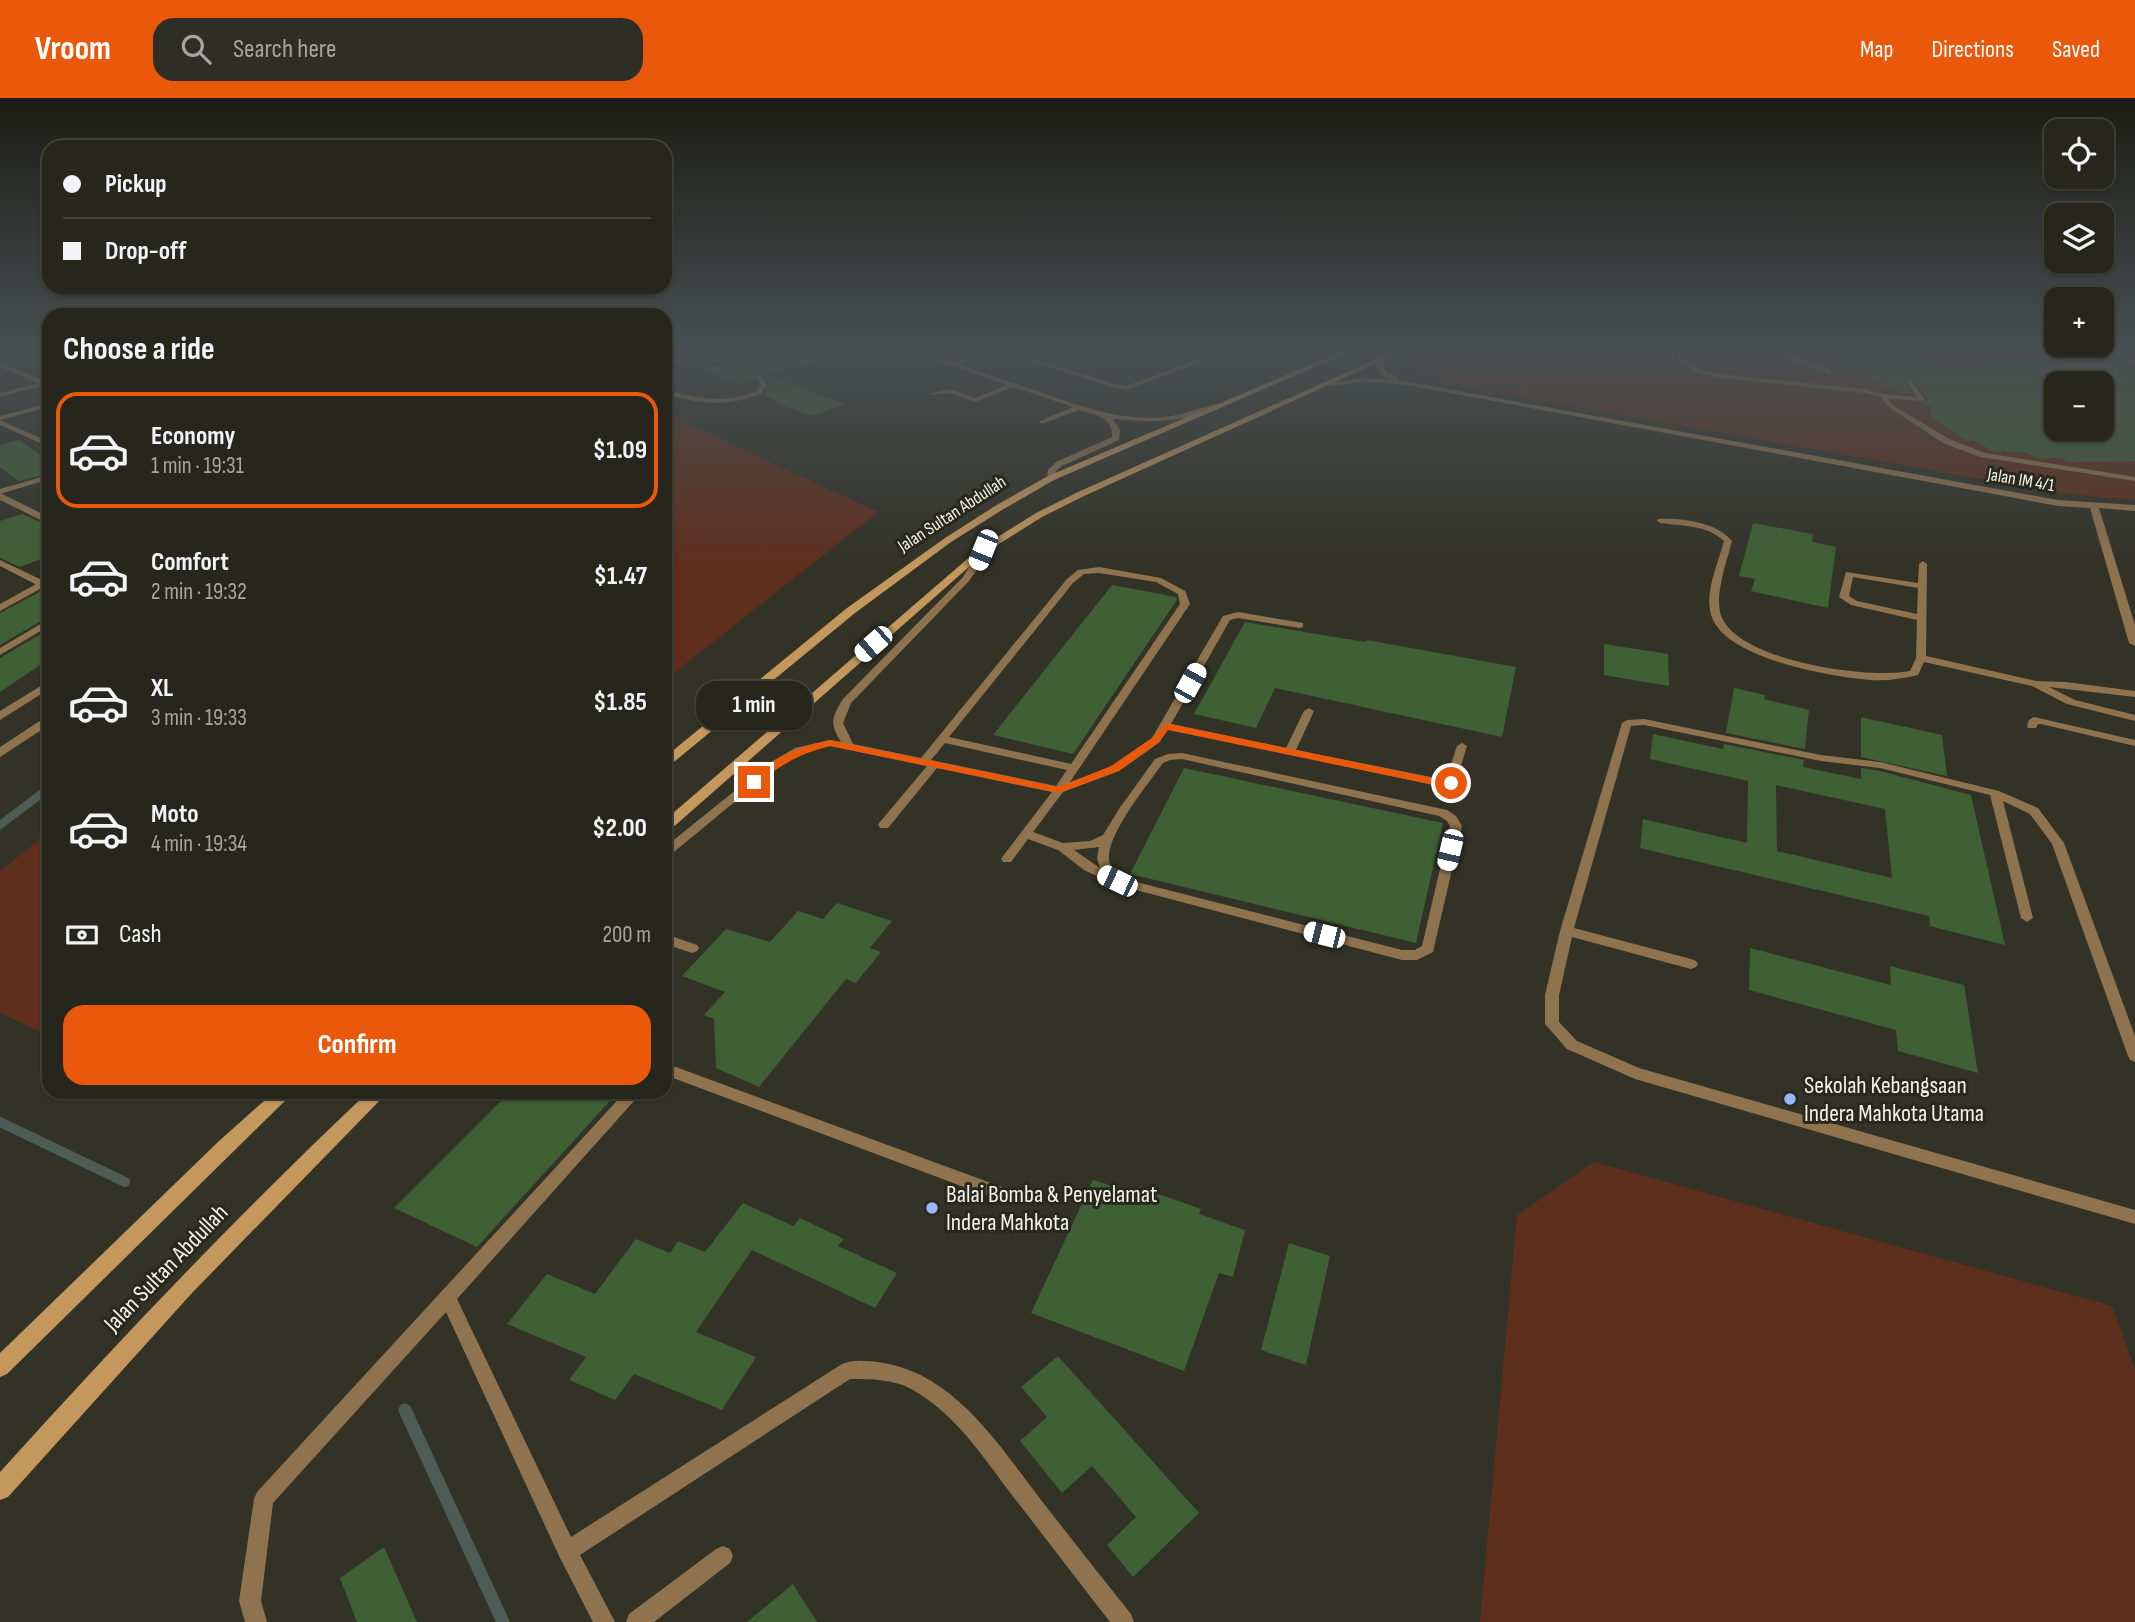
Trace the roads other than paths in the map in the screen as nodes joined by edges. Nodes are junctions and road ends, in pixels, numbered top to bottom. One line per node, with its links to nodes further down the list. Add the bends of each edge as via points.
1 (8, 424): 7 (lane)
2 (1112, 424): 8 (lane, via 1116,438 1059,464)
3 (1174, 424): 8 (main road, Jalan Sultan Abdullah)
4 (1238, 424): 18 (main road, via 1081,494)
5 (1629, 424): 13 (street, Jalan IM 4/1)
6 (1920, 424): 10 (lane, via 1983,455)
7 (42, 441)
8 (1051, 478): 46 (main road, Jalan Sultan Abdullah, via 967,527 869,594)
9 (42, 479): 11 (lane)
10 (2135, 479)
11 (0, 494): 12 (street)
12 (16, 505): 15 (street); 16 (street)
13 (2094, 506): 14 (street, Jalan IM 4/1); 28 (street)
14 (2135, 508)
15 (0, 509)
16 (42, 518)
17 (1661, 521): 30 (lane, via 1715,531 1728,541 1713,606 1723,629 1736,639 1775,658 1882,679 1914,673)
18 (983, 550): 42 (lane, via 966,579 847,701 837,716 837,728); 51 (main road)
19 (0, 563): 21 (lane)
20 (1923, 564): 23 (lane)
21 (42, 581)
22 (42, 586): 24 (street)
23 (1923, 586): 25 (lane); 25 (lane, via 1849,574 1844,597)
24 (0, 608)
25 (1922, 618): 30 (lane)
26 (1300, 625): 38 (lane, via 1238,615 1226,618)
27 (42, 626): 29 (lane)
28 (2135, 643)
29 (0, 652)
30 (1921, 658): 31 (lane)
31 (2036, 684): 33 (lane); 36 (lane, via 2071,702)
32 (42, 689): 35 (street)
33 (2135, 694)
34 (1309, 711): 44 (lane)
35 (0, 716)
36 (2135, 718)
37 (42, 724): 45 (street)
38 (1166, 726): 44 (lane); 49 (lane, via 1156,740 1115,769)
39 (2032, 726): 41 (lane, via 2034,720 2041,721)
40 (942, 739): 47 (lane); 48 (lane); 48 (lane, via 1081,572 1099,569 1158,580 1182,593 1185,604)
41 (2135, 743)
42 (848, 744): 47 (lane); 55 (lane, via 830,743 790,755)
43 (1462, 746): 44 (lane, via 1451,783)
44 (1290, 751)
45 (0, 753)
46 (672, 757)
47 (929, 763): 49 (lane); 52 (lane)
48 (1074, 768): 49 (lane)
49 (1059, 790): 53 (lane)
50 (1995, 793): 59 (lane); 60 (lane, via 1880,765 1821,758 1644,722 1627,723); 64 (lane, via 2034,811 2058,843)
51 (672, 821)
52 (884, 825)
53 (1026, 834): 56 (lane); 57 (lane)
54 (1107, 838): 56 (lane, via 1092,845); 58 (lane, via 1102,856); 58 (lane, via 1159,761 1175,757 1443,813 1456,826 1428,949 1417,955 1402,955)
55 (672, 847)
56 (1062, 847): 58 (lane)
57 (1007, 859)
58 (1117, 881)
59 (2027, 918)
60 (1567, 930): 63 (lane); 70 (lane, via 1552,995 1552,1024 1572,1045 1635,1073)
61 (672, 941): 62 (lane)
62 (692, 948)
63 (1691, 964)
64 (2135, 1056)
65 (672, 1072): 69 (lane)
66 (277, 1099): 72 (main road, Jalan Sultan Abdullah)
67 (372, 1099): 73 (main road, Jalan Sultan Abdullah, via 241,1227)
68 (628, 1099): 71 (lane)
69 (1004, 1195)
70 (2135, 1217)
71 (447, 1296): 74 (lane); 76 (lane, via 264,1499 250,1601)
72 (0, 1367)
73 (0, 1489)
74 (567, 1551): 77 (lane); 79 (lane, via 848,1370 878,1368 916,1381 974,1430)
75 (723, 1556): 78 (lane)
76 (256, 1622)
77 (604, 1622)
78 (636, 1622)
79 (1123, 1622)

